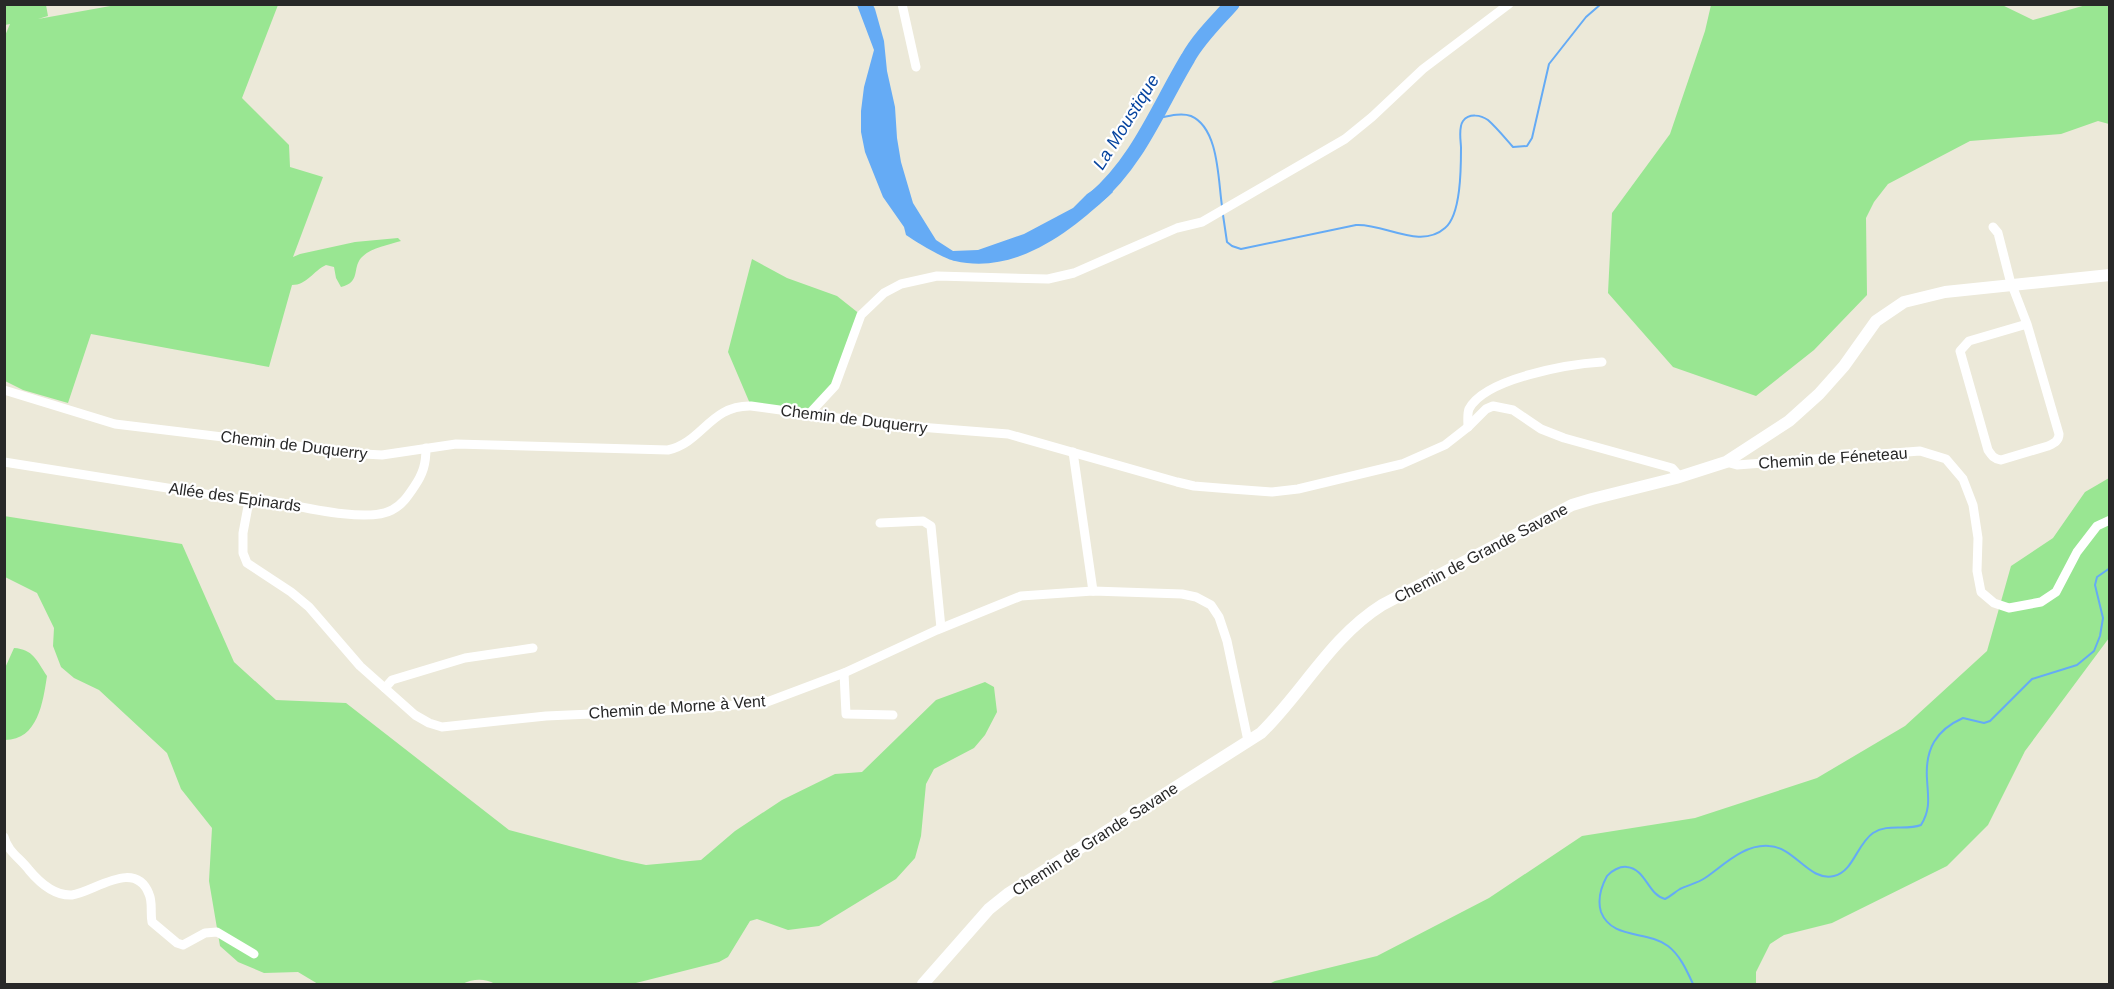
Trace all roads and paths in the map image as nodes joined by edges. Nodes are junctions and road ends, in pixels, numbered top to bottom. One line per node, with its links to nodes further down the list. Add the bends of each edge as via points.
1 (902, 4): 3 (street)
2 (1509, 4): 10 (street, via 1423,69 1345,139 1202,222 1177,228 1074,273 1048,279 937,276 901,284 884,293 861,315 835,386)
3 (916, 66)
4 (1993, 227): 6 (street)
5 (2109, 276): 6 (street, Chemin de Grande Savane)
6 (2014, 286): 7 (street); 15 (street, Chemin de Grande Savane, via 1945,292 1904,302 1876,321 1844,366 1789,421)
7 (2027, 324): 7 (street, via 2059,438 2048,446 1996,459 1988,450 1960,351 1969,342)
8 (1602, 362): 11 (street, via 1502,383 1480,396 1469,409)
9 (4, 390): 12 (street, Chemin de Duquerry, via 88,417 157,430 364,454)
10 (810, 413): 12 (street, Chemin de Duquerry, via 741,405 718,414 686,443 668,450 463,444); 13 (street, Chemin de Duquerry, via 881,424 1008,434)
11 (1468, 427): 13 (street, Chemin de Duquerry, via 1445,445 1402,464 1272,492 1194,486); 16 (street, Chemin de Duquerry, via 1486,409 1502,407 1541,429 1672,468)
12 (426, 448): 17 (street, Allée des Epinards, via 422,475 404,501 376,515)
13 (1073, 452): 20 (street)
14 (4, 462): 17 (street, Allée des Epinards)
15 (1726, 462): 16 (street, Chemin de Grande Savane); 18 (street, Chemin de Féneteau, via 1737,465 1920,451 1946,459 1963,479 1973,505 1981,592 1994,603 2009,608 2041,602 2056,592 2077,552 2097,526)
16 (1680, 477): 26 (street, Chemin de Grande Savane, via 1572,506 1382,605 1345,634 1278,716)
17 (249, 501): 24 (street, Chemin de Morne à Vent, via 243,533 247,563 309,607 360,666)
18 (2109, 520)
19 (880, 523): 21 (street, via 923,521 931,526)
20 (1093, 591): 21 (street, Chemin de Morne à Vent, via 1021,596); 26 (street, Chemin de Morne à Vent, via 1182,594 1211,605 1227,641)
21 (941, 628): 23 (street, Chemin de Morne à Vent)
22 (533, 648): 24 (street, via 465,658 392,680)
23 (844, 673): 24 (street, Chemin de Morne à Vent, via 766,702 442,727 415,715); 25 (street, via 846,714)
24 (385, 688)
25 (893, 715)
26 (1250, 741): 29 (street, Chemin de Grande Savane, via 1009,893 989,909)
27 (4, 837): 28 (street, via 9,849 55,892 70,895 118,878 134,879 143,883 149,894 152,922 177,944 218,932)
28 (254, 954)
29 (923, 984)

